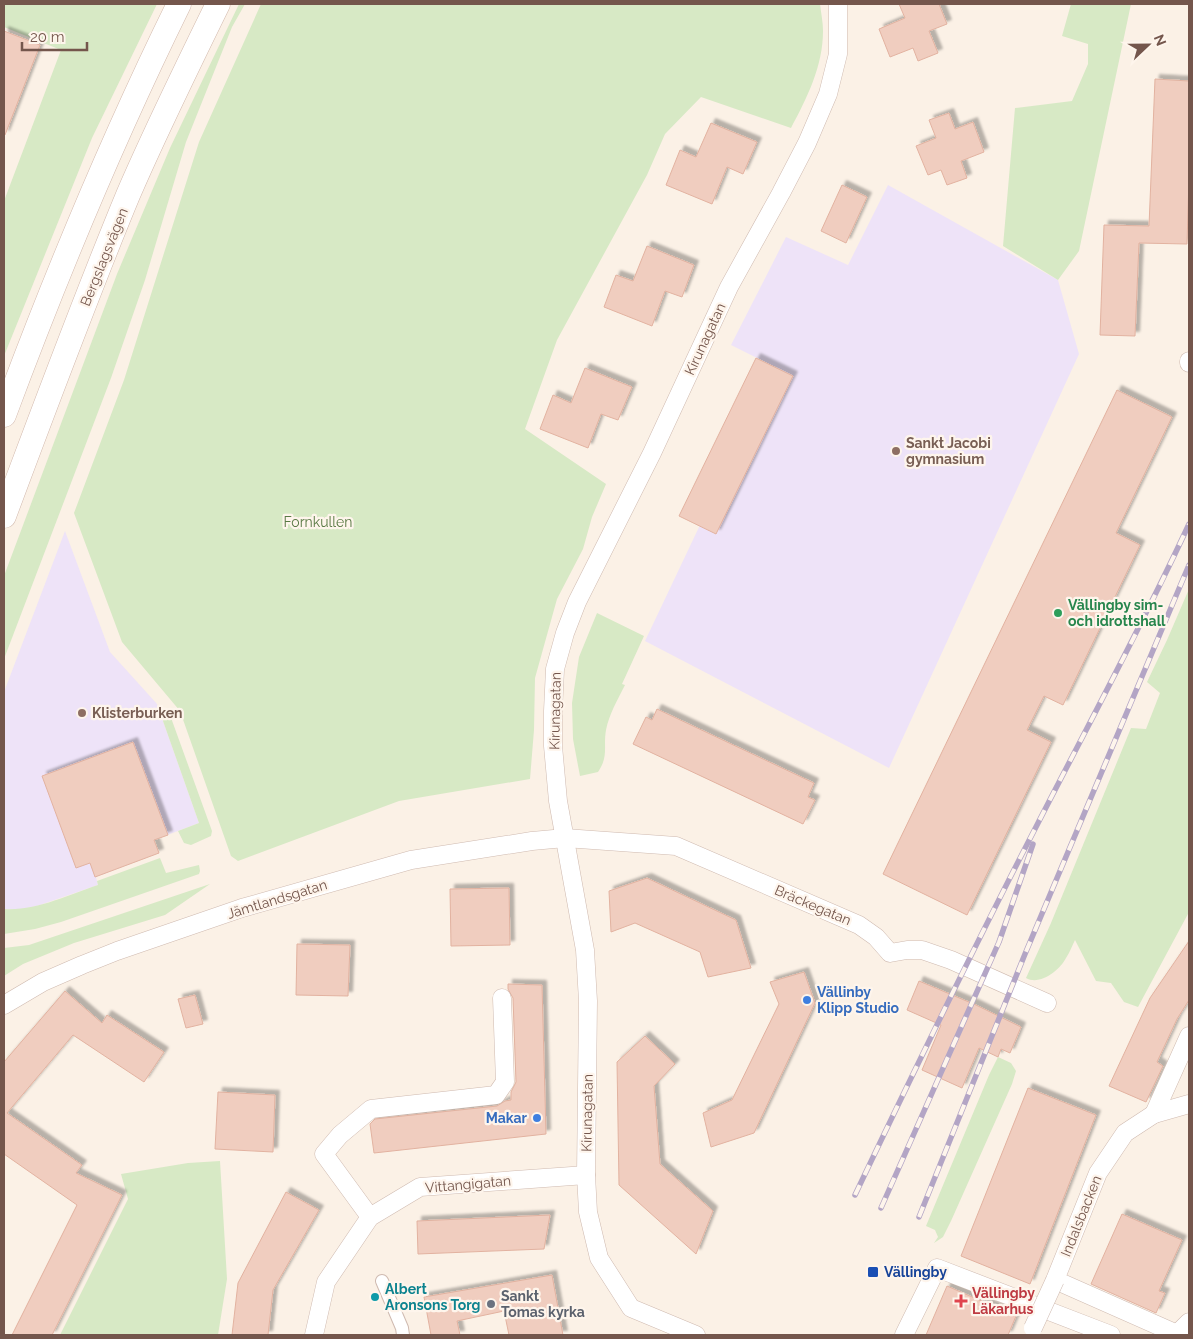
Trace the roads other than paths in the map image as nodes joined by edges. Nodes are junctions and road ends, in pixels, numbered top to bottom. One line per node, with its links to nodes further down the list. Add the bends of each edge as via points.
1 (179, 4): 4 (main road, via 92,191)
2 (218, 4): 5 (main road, Bergslagsvägen, via 125,203)
3 (838, 4): 6 (street, Kirunagatan, via 838,54 828,94 781,193 729,287 565,633 555,669 552,710 558,801)
4 (4, 415)
5 (4, 516)
6 (565, 838): 8 (street, Bräckegatan, via 676,846 859,926 876,937 890,954 922,950); 9 (street, Jämtlandsgatan, via 411,860 242,908 82,965 43,982); 13 (street, Kirunagatan, via 585,950 588,1001)
7 (502, 998): 14 (street, via 505,1082 496,1095 371,1109 340,1135 324,1154)
8 (1047, 1004)
9 (4, 1005)
10 (1189, 1036): 12 (street)
11 (1189, 1104): 12 (street, Indalsbacken)
12 (1154, 1114): 15 (street, Indalsbacken, via 1125,1134 1098,1173)
13 (586, 1175): 14 (street, Vittangigatan, via 420,1187); 21 (street, Kirunagatan, via 588,1212 599,1258 631,1308)
14 (370, 1217): 19 (street, Vittangigatan, via 326,1282)
15 (1055, 1280): 17 (street, via 1177,1334); 18 (street, Indalsbacken, bridge)
16 (382, 1281): 20 (street)
17 (1189, 1322)
18 (1032, 1332)
19 (314, 1335)
20 (403, 1335)
21 (696, 1335)
22 (904, 1335): 23 (street, via 937,1268)
23 (1111, 1335)

